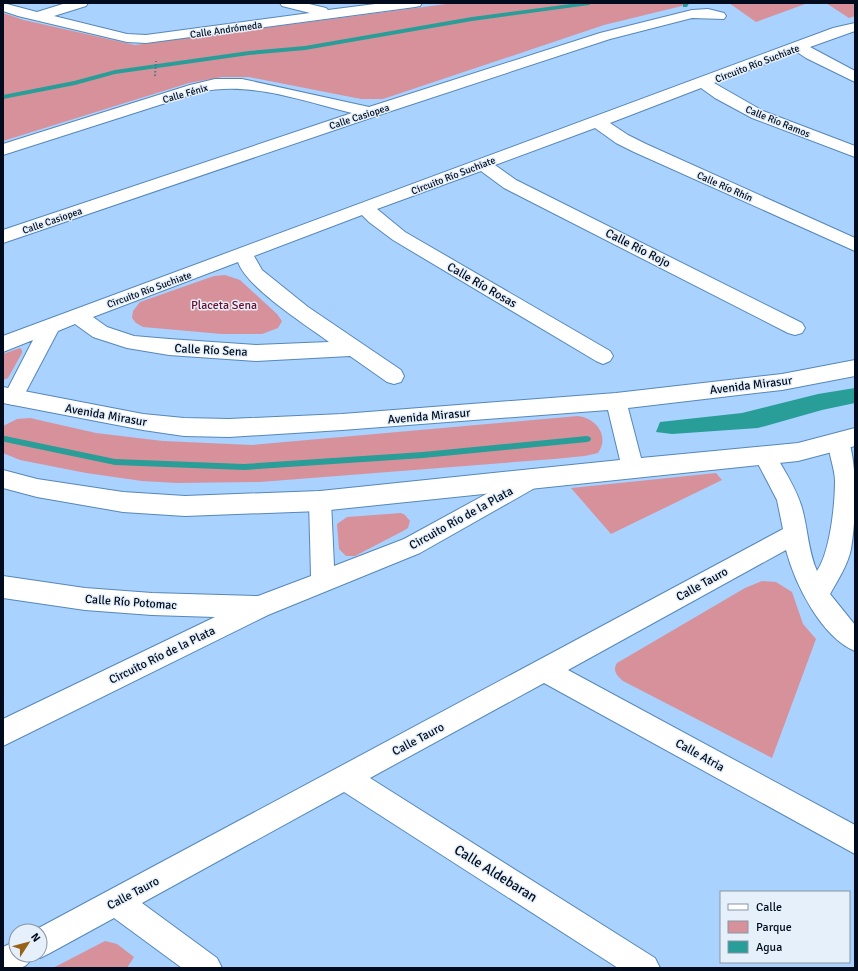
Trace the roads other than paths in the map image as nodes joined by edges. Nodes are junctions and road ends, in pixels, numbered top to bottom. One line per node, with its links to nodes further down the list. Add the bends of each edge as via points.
1 (81, 3): 5 (street)
2 (287, 3): 6 (street)
3 (415, 3): 6 (street, Calle Andrómeda)
4 (3, 6): 5 (street, Calle Andrómeda, via 24,13)
5 (36, 9): 6 (street, Calle Andrómeda, via 127,38 146,39)
6 (332, 14)
7 (720, 16): 12 (street, Calle Casiopea, via 708,13 692,14 640,26)
8 (855, 27): 9 (street, Circuito Río Suchiate)
9 (799, 46): 10 (street, via 811,55); 11 (street, Circuito Río Suchiate)
10 (855, 76)
11 (704, 83): 13 (street, Circuito Río Suchiate); 15 (street, Calle Río Ramos, via 749,110)
12 (370, 112): 14 (street, Calle Fénix, via 262,87 215,84); 18 (street, Calle Casiopea)
13 (598, 122): 16 (street, Circuito Río Suchiate); 19 (street, Calle Río Rhín, via 640,148)
14 (3, 150)
15 (855, 152)
16 (484, 163): 17 (street, Circuito Río Suchiate); 23 (street, Calle Río Rojo, via 510,184)
17 (366, 208): 20 (street, Circuito Río Suchiate); 26 (street, Calle Río Rosas, via 399,236)
18 (3, 237)
19 (855, 245)
20 (244, 254): 21 (street, Circuito Río Suchiate); 25 (street, via 255,275 309,319)
21 (78, 316): 22 (street, Circuito Río Suchiate); 25 (street, Calle Río Sena, via 100,332 134,343 256,353)
22 (51, 326): 24 (street, Circuito Río Suchiate); 29 (street)
23 (795, 328)
24 (3, 344)
25 (352, 348): 28 (street)
26 (604, 356)
27 (855, 368): 30 (street, Avenida Mirasur, via 782,382)
28 (394, 376)
29 (10, 398): 30 (street, Avenida Mirasur, via 143,422 184,427 229,428)
30 (616, 401): 33 (street)
31 (839, 442): 32 (street); 40 (street, via 846,487 839,550)
32 (765, 456): 33 (street); 37 (street, via 790,504)
33 (633, 468): 34 (street)
34 (532, 478): 36 (street); 38 (street, Circuito Río de la Plata, via 412,546)
35 (3, 479): 36 (street, via 37,488 123,502 185,506)
36 (320, 501): 38 (street)
37 (795, 534): 40 (street, via 799,555); 43 (street, Calle Tauro)
38 (323, 582): 41 (street, Circuito Río de la Plata)
39 (3, 587): 41 (street, Calle Río Potomac, via 92,600)
40 (818, 593): 42 (street, via 838,627)
41 (260, 607): 44 (street, Circuito Río de la Plata)
42 (855, 640)
43 (544, 670): 45 (street, Calle Tauro); 46 (street, Calle Atria)
44 (3, 734)
45 (346, 778): 47 (street, Calle Tauro); 50 (street, Calle Aldebaran)
46 (855, 840)
47 (116, 902): 48 (street, Calle Tauro); 49 (street)
48 (48, 939)
49 (207, 968)
50 (645, 968)

